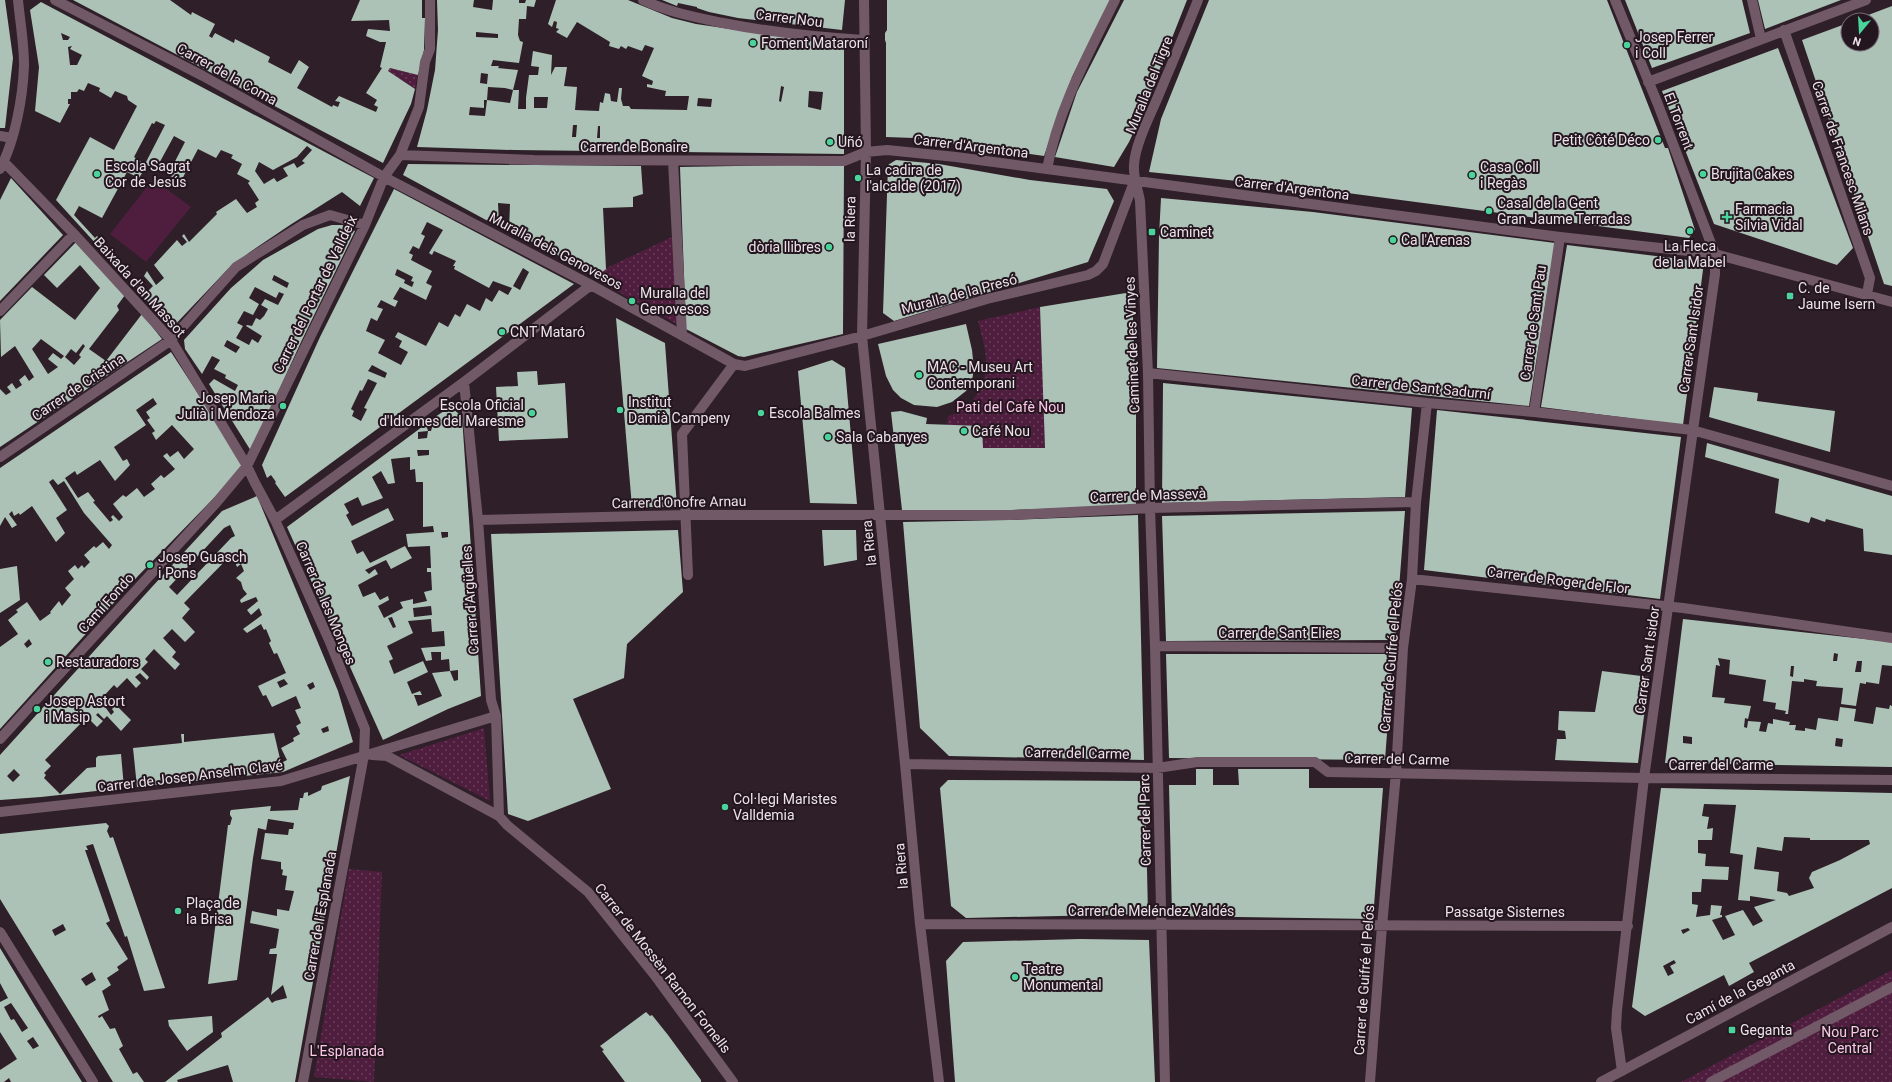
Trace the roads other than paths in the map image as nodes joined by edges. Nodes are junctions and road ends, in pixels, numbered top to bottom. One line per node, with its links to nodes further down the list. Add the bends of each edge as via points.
1 (18, 0): 16 (street, via 24,64)
2 (55, 0): 22 (street, Carrer de la Coma, via 203,76)
3 (430, 0): 18 (street, Carrer del Portar de Valldeix, via 430,49 425,62 419,107)
4 (643, 0): 13 (street, Carrer Nou, via 676,13 740,26)
5 (864, 0): 13 (street, la Riera)
6 (1115, 0): 21 (street, via 1072,87)
7 (1198, 0): 23 (street, Muralla del Tigre, via 1135,156)
8 (1615, 0): 14 (street, El Torrent)
9 (1752, 0): 12 (street)
10 (1866, 0): 11 (street)
11 (1784, 30): 12 (street); 29 (street, Carrer de Francesc Milans, via 1870,278)
12 (1761, 39): 14 (street)
13 (863, 40): 17 (street, la Riera)
14 (1648, 82): 27 (street, El Torrent)
15 (0, 136): 16 (street)
16 (12, 138): 20 (street)
17 (866, 152): 19 (street, Carrer de Bonaire, via 844,161); 21 (street, Carrer d'Argentona, via 887,150); 33 (street, la Riera)
18 (400, 155): 19 (street, Carrer de Bonaire, via 534,160); 22 (street, Carrer del Portar de Valldeix)
19 (673, 161): 32 (street)
20 (2, 165): 25 (street, Baixada d'en Massot)
21 (1047, 169): 23 (street, Carrer d'Argentona)
22 (384, 177): 24 (street, Carrer del Portar de Valldeix); 28 (street, Muralla dels Genovesos)
23 (1134, 182): 26 (street, Carrer d'Argentona); 33 (street, Muralla de la Presó, via 1103,264 1096,271 987,299); 36 (street, Caminet de les Vinyes, via 1140,201)
24 (365, 224): 34 (street, Carrer de Cristina, via 330,215 303,225 236,267); 42 (street, Carrer del Portar de Valldeix)
25 (74, 234): 31 (street); 34 (street, Baixada d'en Massot)
26 (1560, 237): 27 (street, Carrer d'Argentona); 39 (street, Carrer de Sant Pau)
27 (1715, 254): 29 (street, Carrer d'Argentona); 40 (street, Carrer Sant Isidor, via 1715,274)
28 (591, 285): 32 (street, Muralla dels Genovesos); 37 (street)
29 (1866, 294): 30 (street, Carrer d'Argentona)
30 (1892, 302)
31 (0, 311)
32 (682, 334): 35 (street, Muralla dels Genovesos)
33 (862, 336): 35 (street, Muralla de la Presó, via 745,366); 47 (street, la Riera)
34 (171, 340): 41 (street, Carrer de Cristina); 42 (street, Baixada d'en Massot)
35 (734, 364): 46 (street, via 682,434)
36 (1148, 373): 38 (street, Carrer de Sant Sadurní); 45 (street, Caminet de les Vinyes)
37 (464, 382): 48 (street); 49 (street, Carrer d'Argüelles)
38 (1427, 403): 39 (street, Carrer de Sant Sadurní); 44 (street, Carrer de Guifré el Pelós)
39 (1534, 412): 40 (street, Carrer de Sant Sadurní)
40 (1692, 430): 43 (street, Carrer de Sant Sadurní); 52 (street, Carrer Sant Isidor)
41 (0, 457)
42 (247, 466): 48 (street, Carrer de les Monges); 57 (street, Camí Fondo)
43 (1892, 486)
44 (1416, 502): 45 (street, Carrer de Massevà); 51 (street, Carrer de Guifré el Pelós)
45 (1150, 508): 47 (street, Carrer de Massevà, via 1012,515); 54 (street, Carrer del Parc)
46 (686, 515): 47 (street, Carrer d'Onofre Arnau); 49 (street, Carrer d'Onofre Arnau); 50 (street)
47 (880, 515): 59 (street, la Riera)
48 (275, 520): 58 (street, Carrer de les Monges, via 329,640 365,729)
49 (478, 520): 56 (street, Carrer d'Argüelles, via 490,692)
50 (688, 575)
51 (1412, 579): 52 (street, Carrer de Roger de Flor); 55 (street, Carrer de Guifré el Pelós)
52 (1669, 607): 53 (street, Carrer de Roger de Flor); 62 (street, Carrer Sant Isidor)
53 (1892, 638)
54 (1155, 646): 55 (street, Carrer de Sant Elies); 60 (street, Carrer del Parc)
55 (1403, 648): 61 (street, Carrer de Guifré el Pelós)
56 (496, 716): 58 (street, Carrer de Josep Anselm Clavé); 65 (street, Carrer d'Argüelles)
57 (0, 739)
58 (364, 755): 64 (street, Carrer de Josep Anselm Clavé, via 281,781); 65 (street, Carrer de Mossèn Ramon Fornells, via 387,756); 75 (street, Carrer de l'Esplanada)
59 (906, 764): 60 (street, Carrer del Carme); 66 (street, la Riera)
60 (1158, 768): 61 (street, Carrer del Carme, via 1197,762 1315,762 1328,772); 67 (street, Carrer del Parc)
61 (1396, 773): 62 (street, Carrer del Carme); 68 (street, Carrer de Guifré el Pelós)
62 (1644, 778): 63 (street, Carrer del Carme); 69 (street, Carrer Sant Isidor)
63 (1892, 780)
64 (0, 812)
65 (499, 816): 76 (street, Carrer de Mossèn Ramon Fornells, via 588,892 656,977)
66 (920, 924): 67 (street, Carrer de Meléndez Valdés); 77 (street, la Riera)
67 (1162, 924): 68 (street, Carrer de Meléndez Valdés); 78 (street, Carrer del Parc)
68 (1382, 926): 69 (street, Passatge Sisternes); 79 (street, Carrer de Guifré el Pelós)
69 (1628, 926): 73 (street, Carrer Sant Isidor, via 1616,1028)
70 (1892, 927): 73 (street, Camí de la Geganta)
71 (0, 932): 74 (street)
72 (1892, 987): 81 (street)
73 (1622, 1071): 80 (street, Camí de la Geganta)
74 (93, 1082)
75 (303, 1082)
76 (733, 1082)
77 (939, 1082)
78 (1165, 1082)
79 (1370, 1082)
80 (1601, 1082)
81 (1711, 1082)

